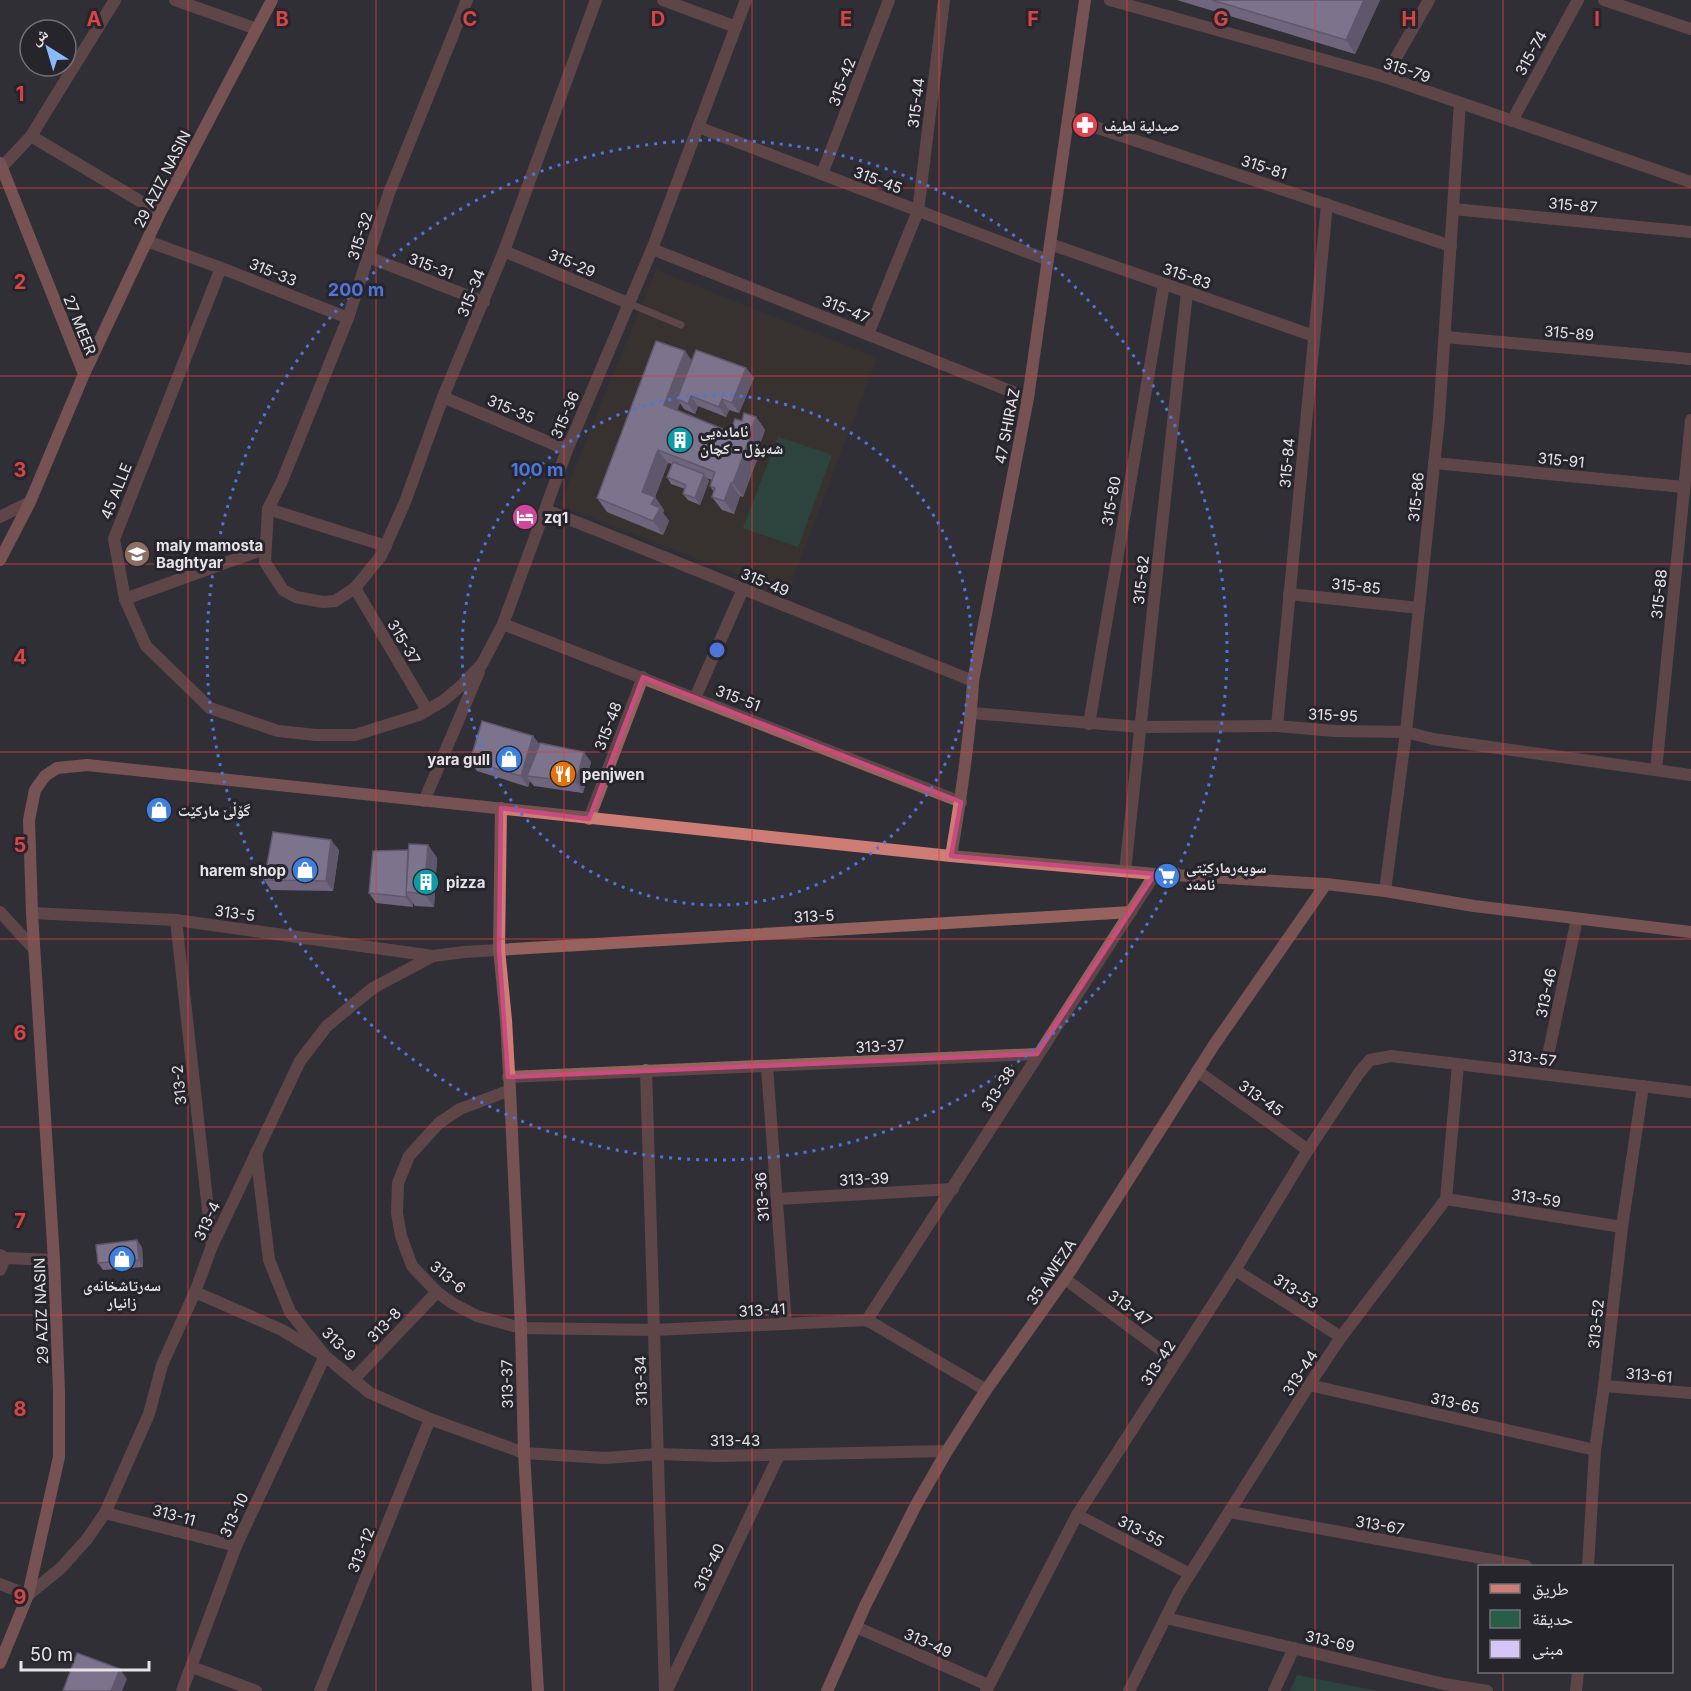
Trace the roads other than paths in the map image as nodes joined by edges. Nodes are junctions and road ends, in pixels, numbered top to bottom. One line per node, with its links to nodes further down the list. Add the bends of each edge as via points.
1 (115, 0): 23 (street)
2 (175, 0): 16 (street)
3 (272, 0): 16 (street, 29 AZIZ NASIN)
4 (467, 0): 37 (street, 315-32, via 389,193)
5 (596, 0): 36 (street, 315-34)
6 (663, 0): 15 (street)
7 (746, 0): 15 (street, 315-36)
8 (889, 0): 25 (street, 315-42)
9 (944, 0): 29 (street, 315-44)
10 (1085, 0): 20 (street, 47 SHIRAZ)
11 (1110, 0): 18 (street, 315-79)
12 (1429, 0): 18 (street)
13 (1578, 0): 21 (street, 315-74)
14 (1605, 0): 17 (street)
15 (736, 27): 22 (street, 315-36)
16 (257, 29): 30 (street, 29 AZIZ NASIN)
17 (1691, 29)
18 (1385, 77): 19 (street, 315-79)
19 (1460, 104): 21 (street, 315-79); 28 (street, 315-86)
20 (1068, 118): 27 (street, 315-81); 33 (street, 47 SHIRAZ)
21 (1512, 121): 26 (street, 315-79)
22 (698, 128): 25 (street, 315-45); 35 (street, 315-36)
23 (31, 136): 24 (street); 30 (street)
24 (1, 165): 50 (street, 27 MEER)
25 (822, 174): 29 (street, 315-45)
26 (1691, 182)
27 (1327, 204): 34 (street, 315-81); 47 (street, 315-84)
28 (1453, 209): 31 (street, 315-87); 34 (street, 315-86)
29 (918, 211): 38 (street, 315-45); 46 (street, 315-44)
30 (160, 213): 32 (street, 29 AZIZ NASIN)
31 (1691, 232)
32 (147, 241): 39 (street, 315-33); 50 (street, 29 AZIZ NASIN)
33 (1050, 244): 38 (street, 47 SHIRAZ); 40 (street, 315-83)
34 (1450, 246): 48 (street, 315-86)
35 (652, 249): 43 (street, 315-36); 46 (street, 315-47)
36 (504, 251): 42 (street, 315-34); 43 (street, 315-29)
37 (368, 257): 42 (street, 315-31); 44 (street, 315-32)
38 (1048, 260): 52 (street, 47 SHIRAZ)
39 (221, 268): 44 (street, 315-33); 67 (street, 45 ALLE, via 114,539)
40 (1164, 284): 41 (street, 315-83); 77 (street, 315-80)
41 (1187, 292): 47 (street, 315-83); 79 (street, 315-82)
42 (484, 302): 51 (street, 315-34)
43 (628, 303): 45 (lane); 54 (street, 315-36)
44 (348, 318): 58 (street, 315-32)
45 (681, 325)
46 (868, 334): 52 (street, 315-47)
47 (1314, 336): 66 (street, 315-84)
48 (1444, 338): 49 (street, 315-89); 55 (street, 315-86)
49 (1691, 359)
50 (84, 374): 57 (street, 27 MEER)
51 (444, 397): 54 (street, 315-35); 61 (street, 315-34)
52 (1028, 398): 72 (street, 47 SHIRAZ)
53 (1691, 420): 56 (street, 315-88)
54 (567, 450): 59 (street, 315-36)
55 (1434, 463): 56 (street, 315-91); 68 (street, 315-86)
56 (1684, 488): 81 (street, 315-88)
57 (30, 502): 60 (street); 63 (street, 27 MEER)
58 (268, 509): 61 (street); 62 (street, 315-32)
59 (546, 510): 65 (street, 315-49); 69 (street, 315-36)
60 (0, 517)
61 (386, 546): 64 (street, 315-34)
62 (264, 549): 64 (street, via 265,562 273,576 283,590 296,597 335,601); 67 (street)
63 (0, 560)
64 (355, 588): 75 (street, 315-37)
65 (743, 589): 72 (street, 315-49); 73 (street)
66 (1289, 594): 68 (street, 315-85); 78 (street, 315-84)
67 (125, 599): 74 (street, 45 ALLE, via 147,646)
68 (1419, 608): 80 (street, 315-86)
69 (503, 624): 70 (street, 315-36); 71 (street, 315-51)
70 (482, 664): 75 (street, 315-36, via 462,685); 83 (street)
71 (643, 677): 73 (street, 315-51); 86 (street, 315-48)
72 (974, 681): 76 (street, 47 SHIRAZ)
73 (696, 698): 84 (street, 315-51)
74 (210, 708): 75 (street, 315-36, via 278,731 316,735 356,735)
75 (427, 710)
76 (972, 713): 77 (street, 315-95); 84 (street, 47 SHIRAZ)
77 (1089, 724): 79 (street, 315-95)
78 (1276, 726): 79 (street, 315-95); 80 (street, 315-95)
79 (1140, 727): 88 (street, 315-82)
80 (1406, 732): 81 (street, 315-95); 91 (street, 315-86)
81 (1656, 770): 82 (street, 315-95)
82 (1691, 775)
83 (424, 801): 85 (street, 29 AZIZ NASIN); 94 (street, 29 AZIZ NASIN, via 87,765 57,768 35,790 29,820)
84 (961, 802): 87 (street, 47 SHIRAZ)
85 (501, 808): 86 (street, 29 AZIZ NASIN); 99 (street, 313-37)
86 (589, 819): 87 (street, 29 AZIZ NASIN)
87 (951, 856): 88 (street, 29 AZIZ NASIN)
88 (1125, 871): 89 (street, 29 AZIZ NASIN)
89 (1155, 874): 90 (street, 29 AZIZ NASIN); 93 (street, 313-38)
90 (1326, 884): 91 (street, 29 AZIZ NASIN); 106 (street, 35 AWEZA)
91 (1385, 891): 95 (street, 29 AZIZ NASIN)
92 (0, 912): 98 (street)
93 (1131, 912): 99 (street, 313-5); 101 (street, 313-38)
94 (32, 913): 96 (street, 313-5); 98 (street, 29 AZIZ NASIN)
95 (1577, 919): 97 (street, 29 AZIZ NASIN); 107 (street, 313-46)
96 (176, 920): 100 (street, 313-5); 118 (street, 313-2)
97 (1691, 932)
98 (34, 949): 119 (street, 29 AZIZ NASIN)
99 (499, 949): 100 (street, 313-4); 108 (street, 313-37)
100 (433, 956): 113 (street, 313-4, via 373,988 327,1026 300,1061)
101 (1037, 1054): 104 (street, 313-37); 114 (street, 313-38)
102 (1370, 1060): 103 (street, 313-57, via 1391,1056); 112 (street, 313-42)
103 (1458, 1065): 107 (street, 313-57); 116 (street)
104 (767, 1067): 105 (street, 313-37); 115 (street, 313-36)
105 (646, 1070): 108 (street, 313-37); 128 (street, 313-34)
106 (1197, 1071): 112 (street, 313-45); 122 (street, 35 AWEZA)
107 (1544, 1074): 109 (street, 313-57)
108 (508, 1077): 110 (street, 313-37)
109 (1643, 1086): 111 (street, 313-57); 117 (street, 313-52)
110 (510, 1090): 124 (street, 313-6, via 460,1109 439,1123 409,1156 398,1182 401,1236 412,1266); 127 (street, 313-37)
111 (1691, 1092)
112 (1308, 1150): 121 (street, 313-42)
113 (256, 1152): 118 (street, 313-4); 130 (street, 313-9, via 269,1260 290,1312)
114 (953, 1189): 115 (street, 313-39); 125 (street, 313-38)
115 (777, 1199): 126 (street, 313-36)
116 (1446, 1199): 117 (street, 313-59); 129 (street, 313-44)
117 (1622, 1227): 134 (street, 313-52)
118 (212, 1246): 123 (street, 313-4)
119 (54, 1260): 120 (street); 151 (street, 29 AZIZ NASIN, via 59,1456)
120 (2, 1261)
121 (1235, 1270): 129 (street, 313-53); 131 (street, 313-42)
122 (1065, 1279): 131 (street, 313-47); 135 (street, 35 AWEZA)
123 (195, 1292): 130 (street, via 282,1330); 144 (street, 313-4, via 162,1365 149,1414)
124 (437, 1292): 127 (street, 313-6, via 477,1316); 132 (street, 313-8)
125 (867, 1320): 126 (street, 313-41); 135 (street)
126 (786, 1324): 128 (street, 313-41)
127 (521, 1328): 128 (street, 313-41); 140 (street, 313-37)
128 (654, 1330): 141 (street, 313-34)
129 (1341, 1337): 133 (street, 313-44)
130 (325, 1356): 132 (street, 313-9); 146 (street, 313-10)
131 (1176, 1361): 145 (street, 313-42)
132 (354, 1379): 137 (street, 313-9, via 370,1393)
133 (1309, 1385): 138 (street, 313-65); 143 (street, 313-44)
134 (1604, 1386): 136 (street, 313-61); 138 (street, 313-52)
135 (986, 1390): 139 (street, 35 AWEZA)
136 (1691, 1393)
137 (430, 1419): 140 (street, 313-9); 162 (street, 313-12)
138 (1595, 1450): 148 (street, 313-52)
139 (947, 1451): 142 (street, 313-43); 153 (street, 35 AWEZA)
140 (524, 1454): 141 (street, 313-43, via 606,1458); 163 (street, 313-37)
141 (658, 1454): 142 (street, 313-43); 164 (street, 313-34)
142 (779, 1455): 164 (street, 313-40)
143 (1230, 1512): 147 (street, 313-67); 149 (street, 313-44)
144 (105, 1513): 146 (street, 313-11); 151 (street, 313-4, via 61,1569)
145 (1077, 1515): 149 (street, 313-55); 159 (street, 313-42)
146 (236, 1546): 156 (street, 313-10)
147 (1521, 1565)
148 (1588, 1565)
149 (1190, 1574): 152 (street, 313-44)
150 (0, 1584): 151 (street)
151 (28, 1595): 155 (street, 29 AZIZ NASIN)
152 (1166, 1618): 154 (street, 313-69); 166 (street, 313-44)
153 (856, 1628): 159 (street, 313-49); 165 (street, 35 AWEZA)
154 (1294, 1648): 158 (street, 313-69); 167 (street)
155 (0, 1663)
156 (192, 1667): 160 (street); 161 (street, 313-10)
157 (1578, 1673): 169 (street)
158 (1444, 1687): 168 (street, 313-69)
159 (987, 1688)
160 (252, 1690)
161 (182, 1691)
162 (320, 1691)
163 (538, 1691)
164 (666, 1691)
165 (827, 1691)
166 (1129, 1691)
167 (1274, 1691)
168 (1487, 1691)
169 (1576, 1691)

